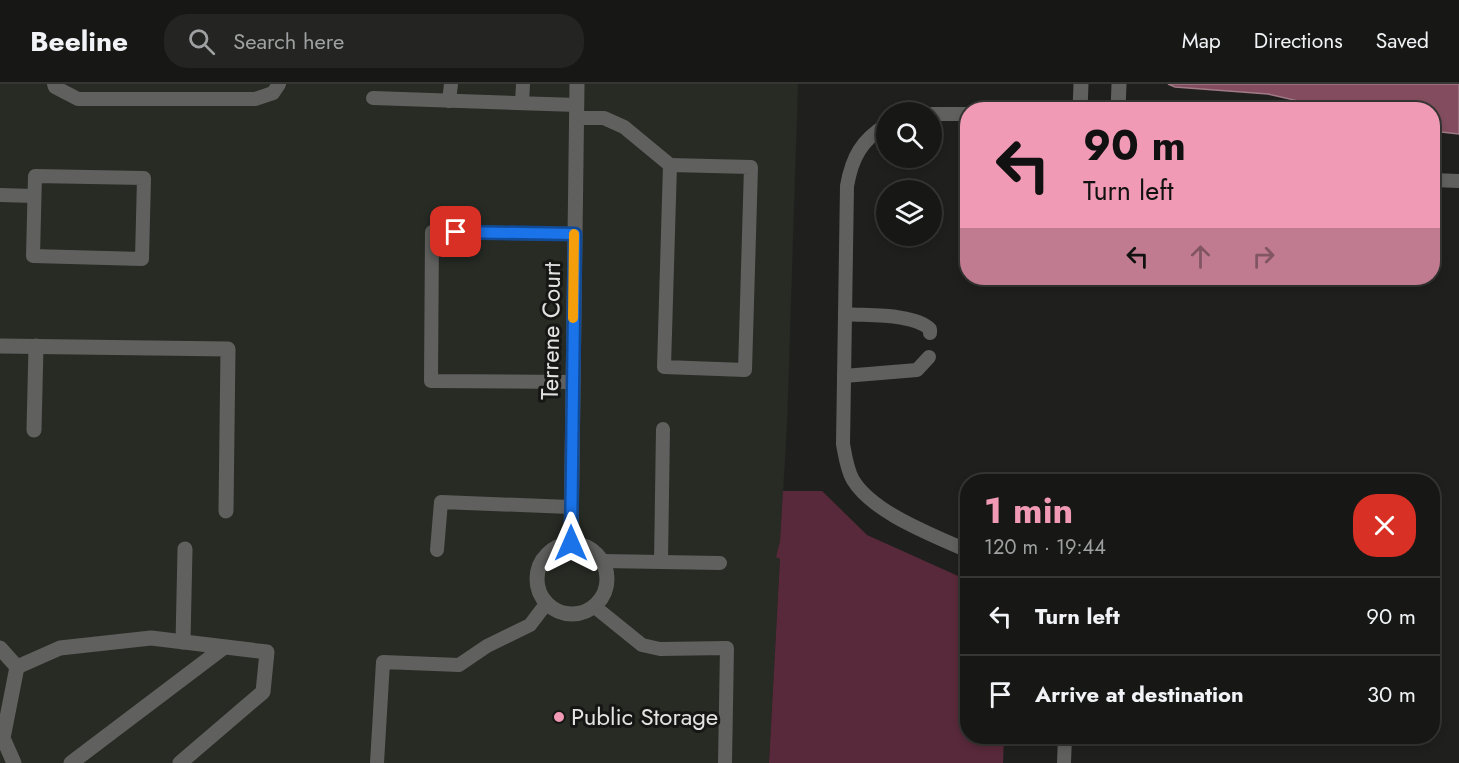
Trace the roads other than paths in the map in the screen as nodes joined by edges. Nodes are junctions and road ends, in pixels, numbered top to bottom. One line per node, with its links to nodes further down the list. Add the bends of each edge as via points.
1 (54, 84): 2 (lane, via 78,99 255,99 273,93)
2 (279, 84)
3 (451, 84): 9 (lane)
4 (523, 84): 12 (lane)
5 (577, 84): 13 (street, Terrene Court)
6 (1081, 84): 10 (street)
7 (1119, 84): 11 (street)
8 (373, 98): 9 (lane)
9 (449, 101): 12 (lane)
10 (1080, 102)
11 (1118, 102)
12 (522, 103): 13 (lane)
13 (577, 111): 17 (lane, via 624,127); 22 (street, Terrene Court)
14 (942, 114): 15 (lane)
15 (960, 114)
16 (876, 131): 23 (lane, via 860,147 850,165)
17 (670, 165): 17 (lane, via 664,368 745,370 751,167)
18 (1440, 180): 19 (lane)
19 (1459, 180)
20 (0, 195): 21 (lane)
21 (34, 196): 21 (lane, via 35,176 144,178 142,259 33,256)
22 (575, 234): 29 (street, Terrene Court); 29 (lane, via 432,232 431,381)
23 (845, 314): 24 (lane, via 912,319 923,322); 28 (lane)
24 (930, 333)
25 (0, 346): 26 (street)
26 (36, 346): 31 (street); 33 (street, via 228,349)
27 (929, 357): 28 (lane, via 917,370)
28 (844, 376): 35 (lane, via 843,444 852,479 869,498 903,521)
29 (572, 381): 32 (street, Terrene Court)
30 (663, 429): 39 (lane)
31 (34, 430)
32 (570, 507): 34 (street, Terrene Court); 37 (lane, via 441,502)
33 (226, 510)
34 (571, 543): 38 (street, via 589,548); 41 (street, via 549,552 537,571 537,583)
35 (960, 547)
36 (185, 549): 43 (street)
37 (437, 550)
38 (603, 561): 39 (lane); 42 (street, via 606,590)
39 (661, 562): 40 (lane)
40 (720, 563)
41 (546, 604): 42 (street, via 555,611 575,615); 51 (lane, via 530,625 459,665 383,662)
42 (595, 607): 52 (lane, via 642,645 660,649 727,648)
43 (183, 642): 45 (street); 46 (street, via 151,638 60,648)
44 (0, 648): 46 (street)
45 (223, 648): 49 (street); 50 (street, via 267,652 263,692)
46 (17, 666): 48 (street, via 3,738)
47 (1065, 744): 53 (lane)
48 (14, 763)
49 (71, 763)
50 (180, 763)
51 (377, 763)
52 (725, 763)
53 (1064, 763)

